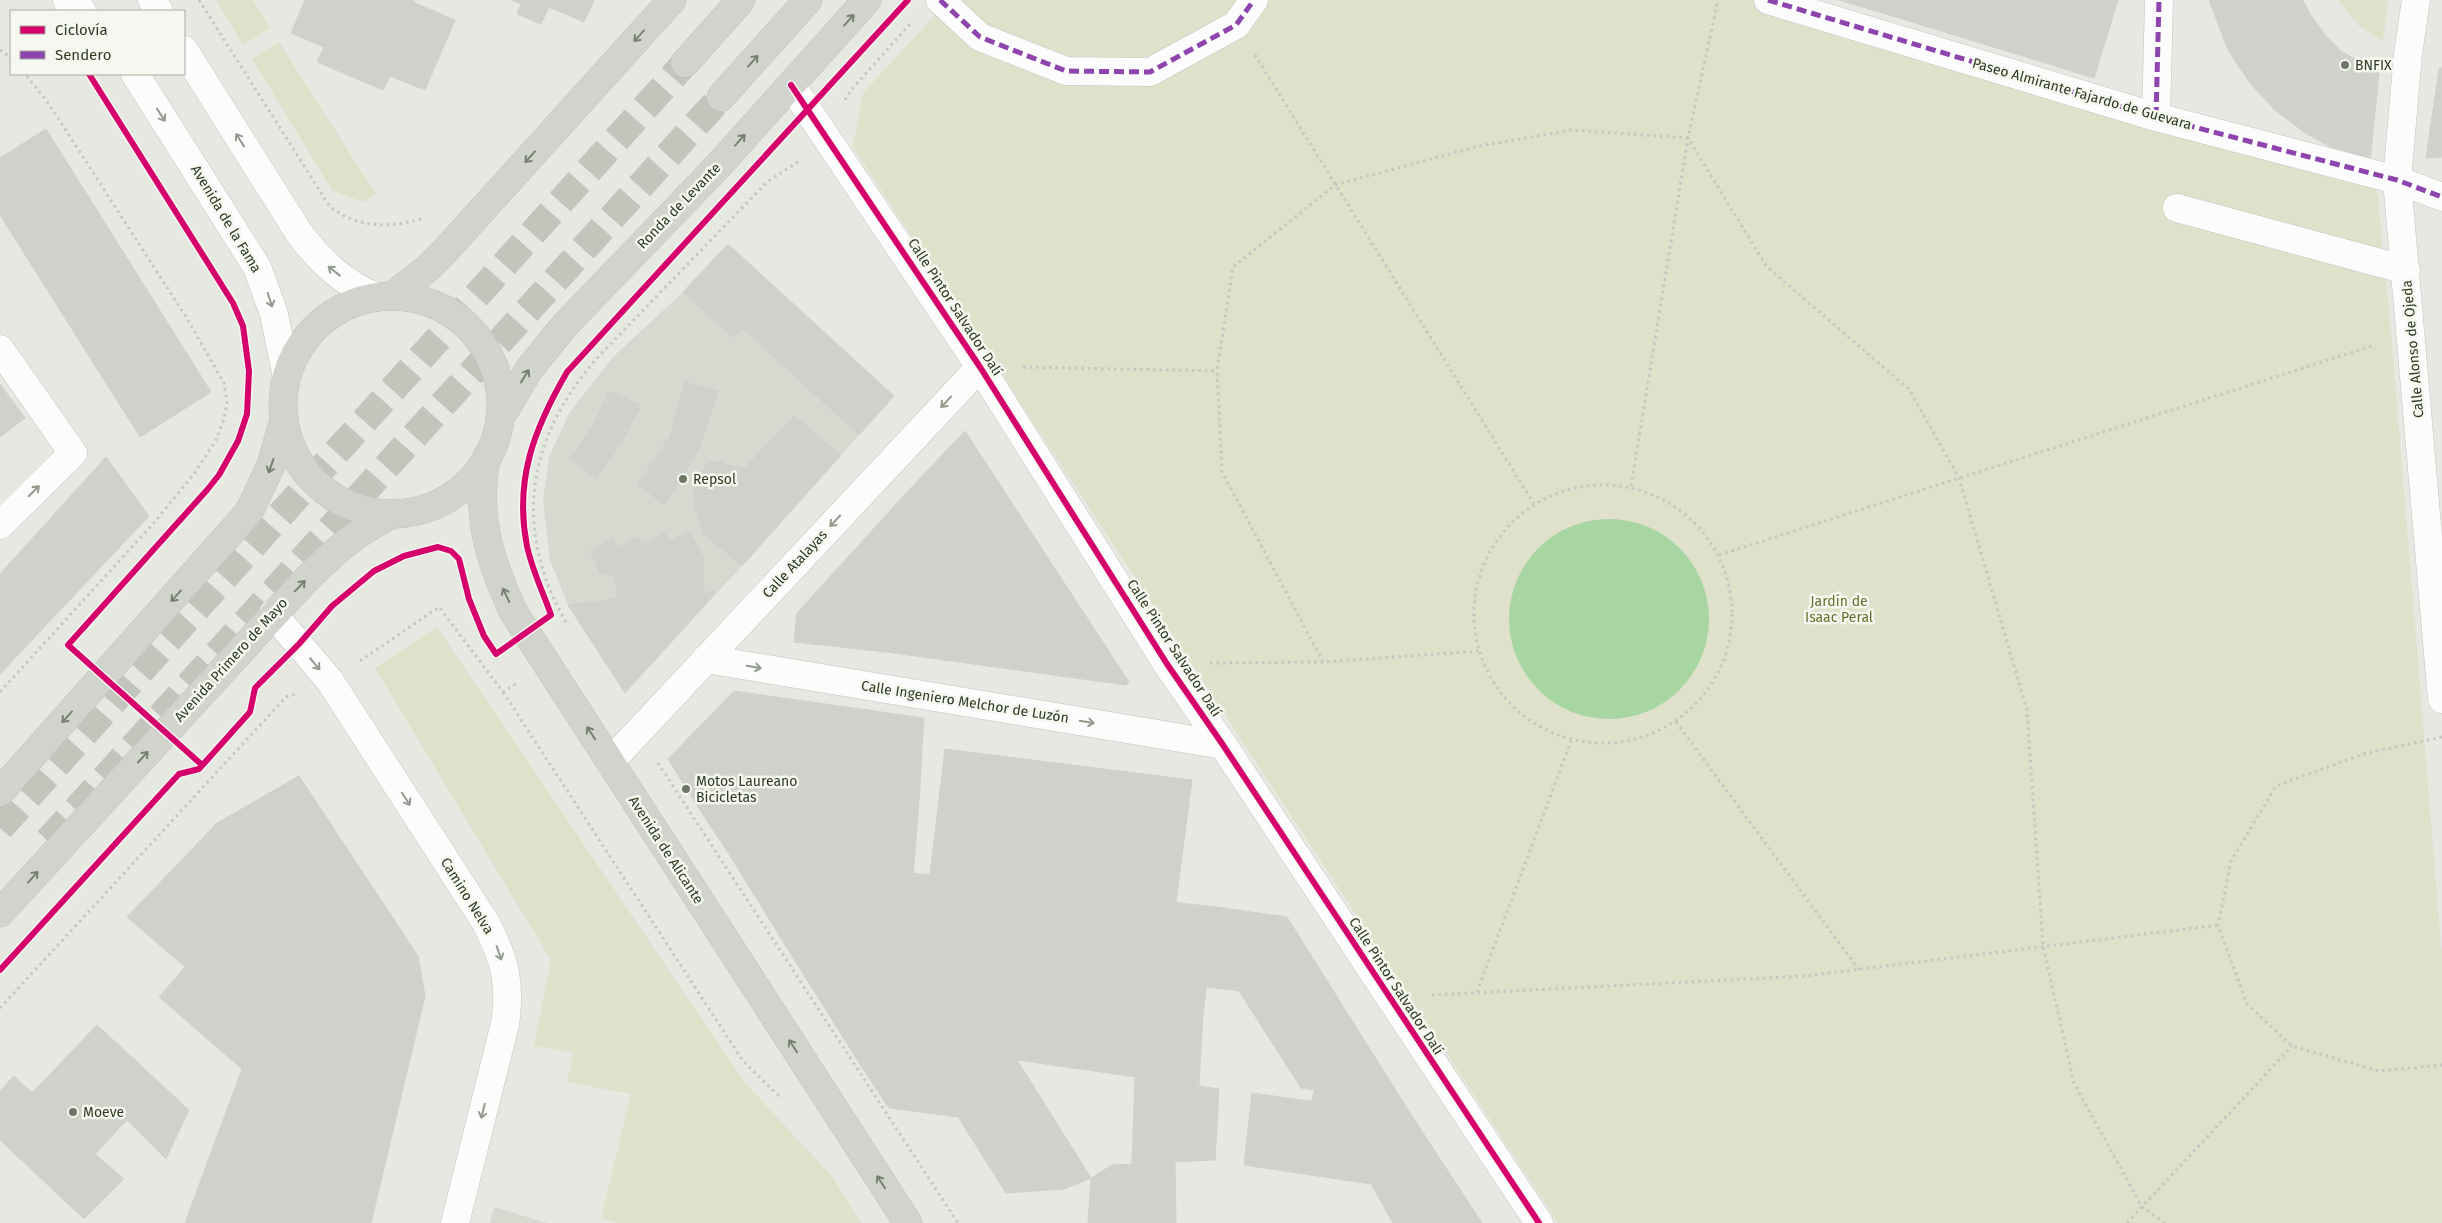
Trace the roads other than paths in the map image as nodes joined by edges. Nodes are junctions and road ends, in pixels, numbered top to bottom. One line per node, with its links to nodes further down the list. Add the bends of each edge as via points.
1 (67, 0): 11 (street)
2 (672, 0): 22 (main road, one-way to 22, via 445,251 428,268)
3 (741, 0): 13 (main road)
4 (808, 0): 16 (main road, one-way to 4)
5 (867, 0): 15 (main road, Ronda de Levante, one-way to 5)
6 (940, 0): 7 (street, via 980,37 1066,71 1150,72 1236,25)
7 (1254, 0)
8 (1768, 0): 17 (street, Paseo Almirante Fajardo de Guevara)
9 (2159, 0): 17 (street)
10 (2416, 0): 18 (street, Calle Alonso de Ojeda, via 2408,54)
11 (81, 10)
12 (185, 52): 22 (street, one-way to 12, via 353,285 318,258)
13 (685, 63)
14 (136, 75): 25 (street, Avenida de la Fama, one-way to 25, via 257,267 274,314)
15 (791, 85): 24 (street, Calle Pintor Salvador Dalí); 26 (main road, Ronda de Levante, one-way to 15, via 530,368 565,325)
16 (720, 97)
17 (2156, 117): 18 (street, Paseo Almirante Fajardo de Guevara)
18 (2398, 180): 19 (street, Paseo Almirante Fajardo de Guevara); 21 (street, Calle Alonso de Ojeda)
19 (2442, 197)
20 (2177, 208): 21 (street)
21 (2406, 270): 33 (street, Calle Alonso de Ojeda)
22 (384, 296): 25 (main road, via 342,308 313,330 293,360); 26 (main road, via 410,297 445,309 474,332 492,363 498,381)
23 (0, 349): 30 (street, one-way to 23, via 72,453)
24 (980, 366): 32 (street, Calle Atalayas, one-way to 32); 34 (street, Calle Pintor Salvador Dalí, via 1167,664)
25 (287, 377): 27 (main road)
26 (500, 418): 28 (main road)
27 (284, 420): 29 (main road, via 294,453 303,468 322,487 360,509); 36 (main road, one-way to 36, via 264,485 243,520)
28 (487, 456): 29 (main road, via 477,472 449,497 414,511); 35 (main road, Avenida de Alicante, one-way to 28, via 526,633 496,572 482,515)
29 (395, 513): 31 (main road, Avenida Primero de Mayo, one-way to 29, via 350,538)
30 (0, 525)
31 (273, 614): 37 (main road, Avenida Primero de Mayo, one-way to 31); 38 (street, Camino Nelva, one-way to 38, via 335,690 486,924 506,973 508,1000 504,1024)
32 (706, 659): 34 (street, Calle Ingeniero Melchor de Luzón, one-way to 34); 35 (street, Calle Atalayas)
33 (2442, 699)
34 (1223, 745): 40 (street, Calle Pintor Salvador Dalí)
35 (610, 762): 39 (main road, Avenida de Alicante, one-way to 35)
36 (0, 792)
37 (0, 913)
38 (455, 1223)
39 (908, 1223)
40 (1538, 1223)

